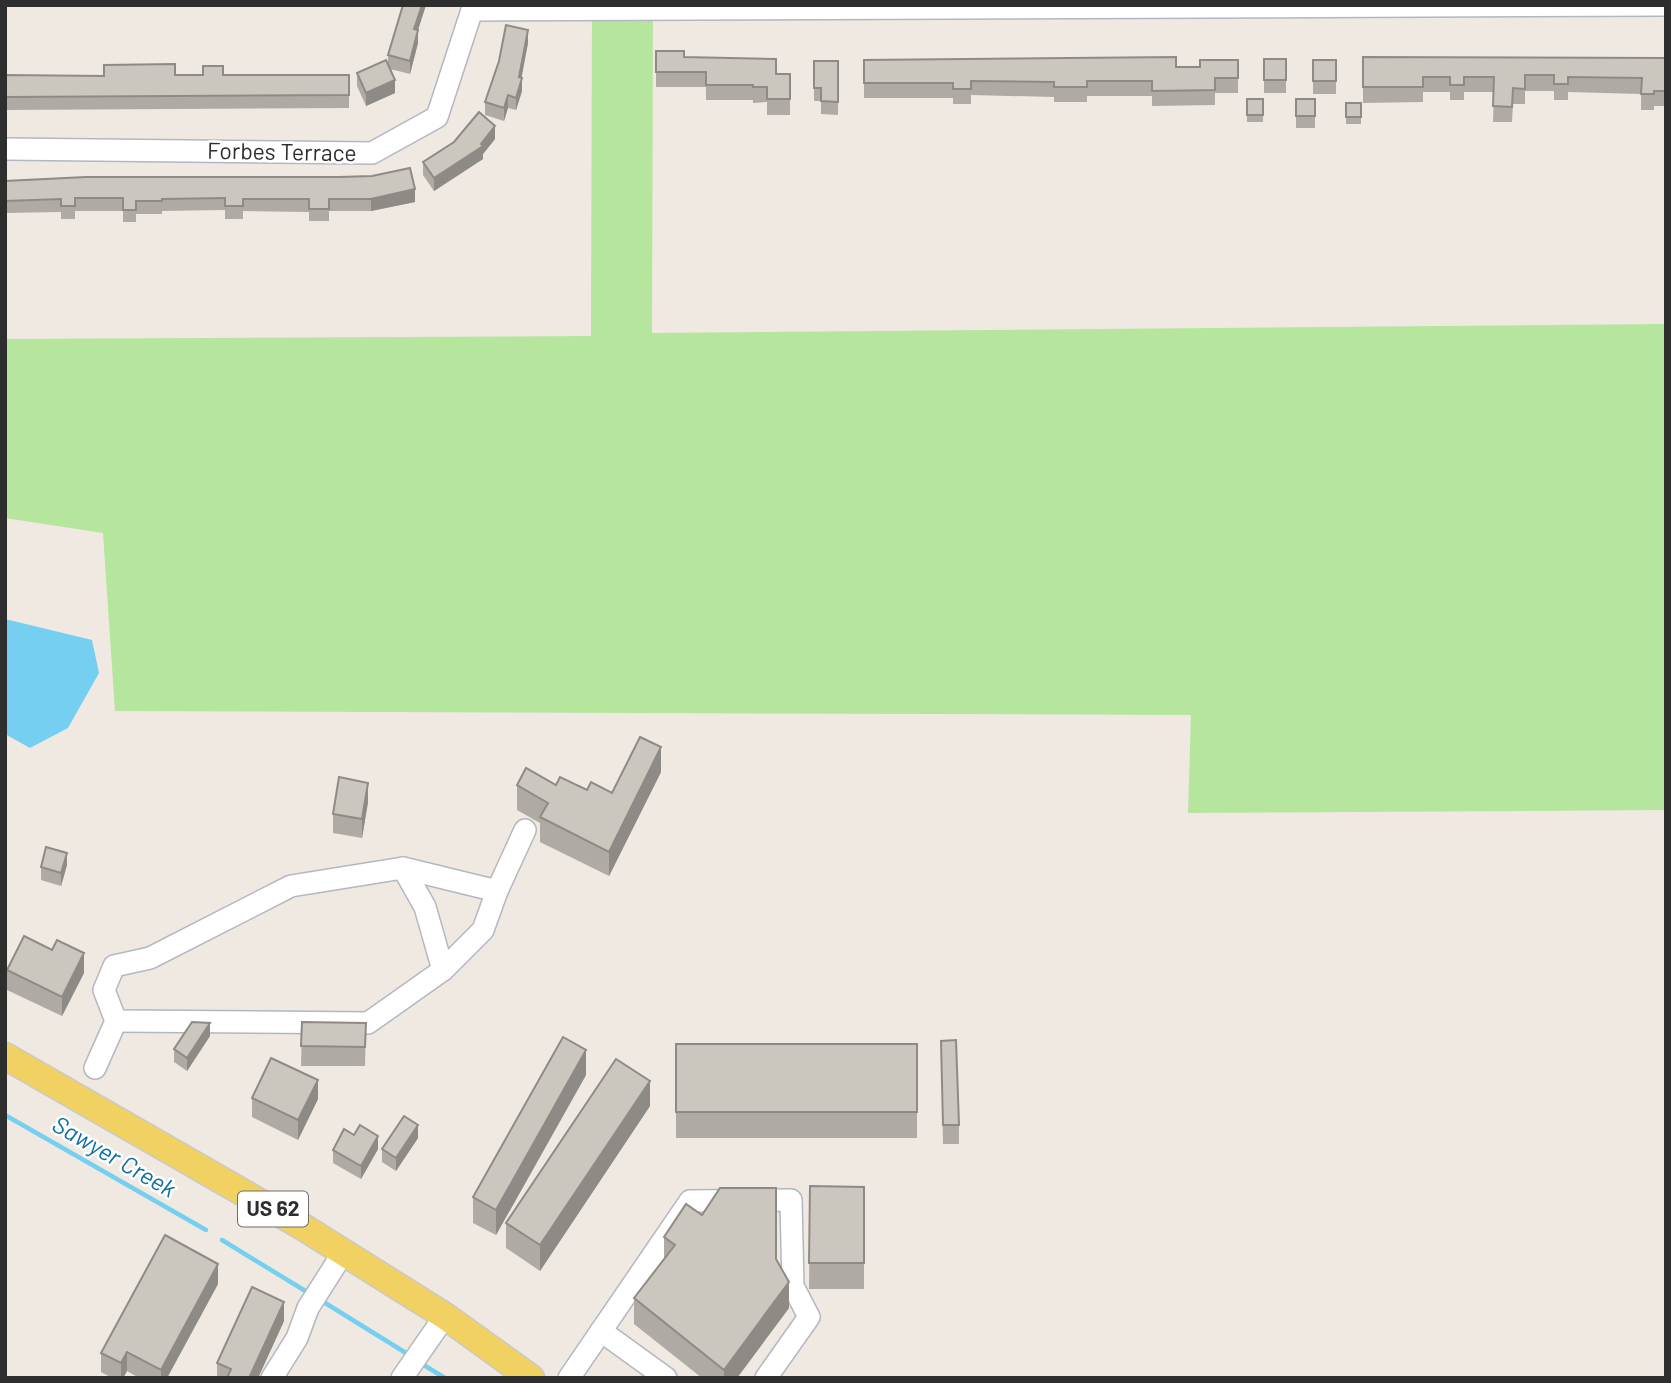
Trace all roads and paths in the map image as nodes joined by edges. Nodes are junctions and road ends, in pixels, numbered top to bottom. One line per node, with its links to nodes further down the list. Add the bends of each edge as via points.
1 (1666, 5): 2 (street, Forbes Terrace, via 472,10 437,117 372,153)
2 (5, 149)
3 (525, 830): 5 (street)
4 (403, 868): 5 (street); 6 (street, via 425,907); 7 (street, via 291,886 150,958 114,966 104,989)
5 (497, 891): 6 (street, via 483,930)
6 (443, 970): 7 (street, via 368,1023)
7 (116, 1021): 9 (street)
8 (5, 1056): 10 (main road, US 62)
9 (95, 1068)
10 (343, 1253): 11 (main road, US 62); 13 (street)
11 (445, 1316): 14 (street); 15 (main road, US 62)
12 (601, 1331): 16 (street); 17 (street); 18 (street, via 690,1201 791,1200 793,1286 809,1317)
13 (272, 1378)
14 (402, 1378)
15 (531, 1378)
16 (569, 1378)
17 (666, 1378)
18 (766, 1378)

